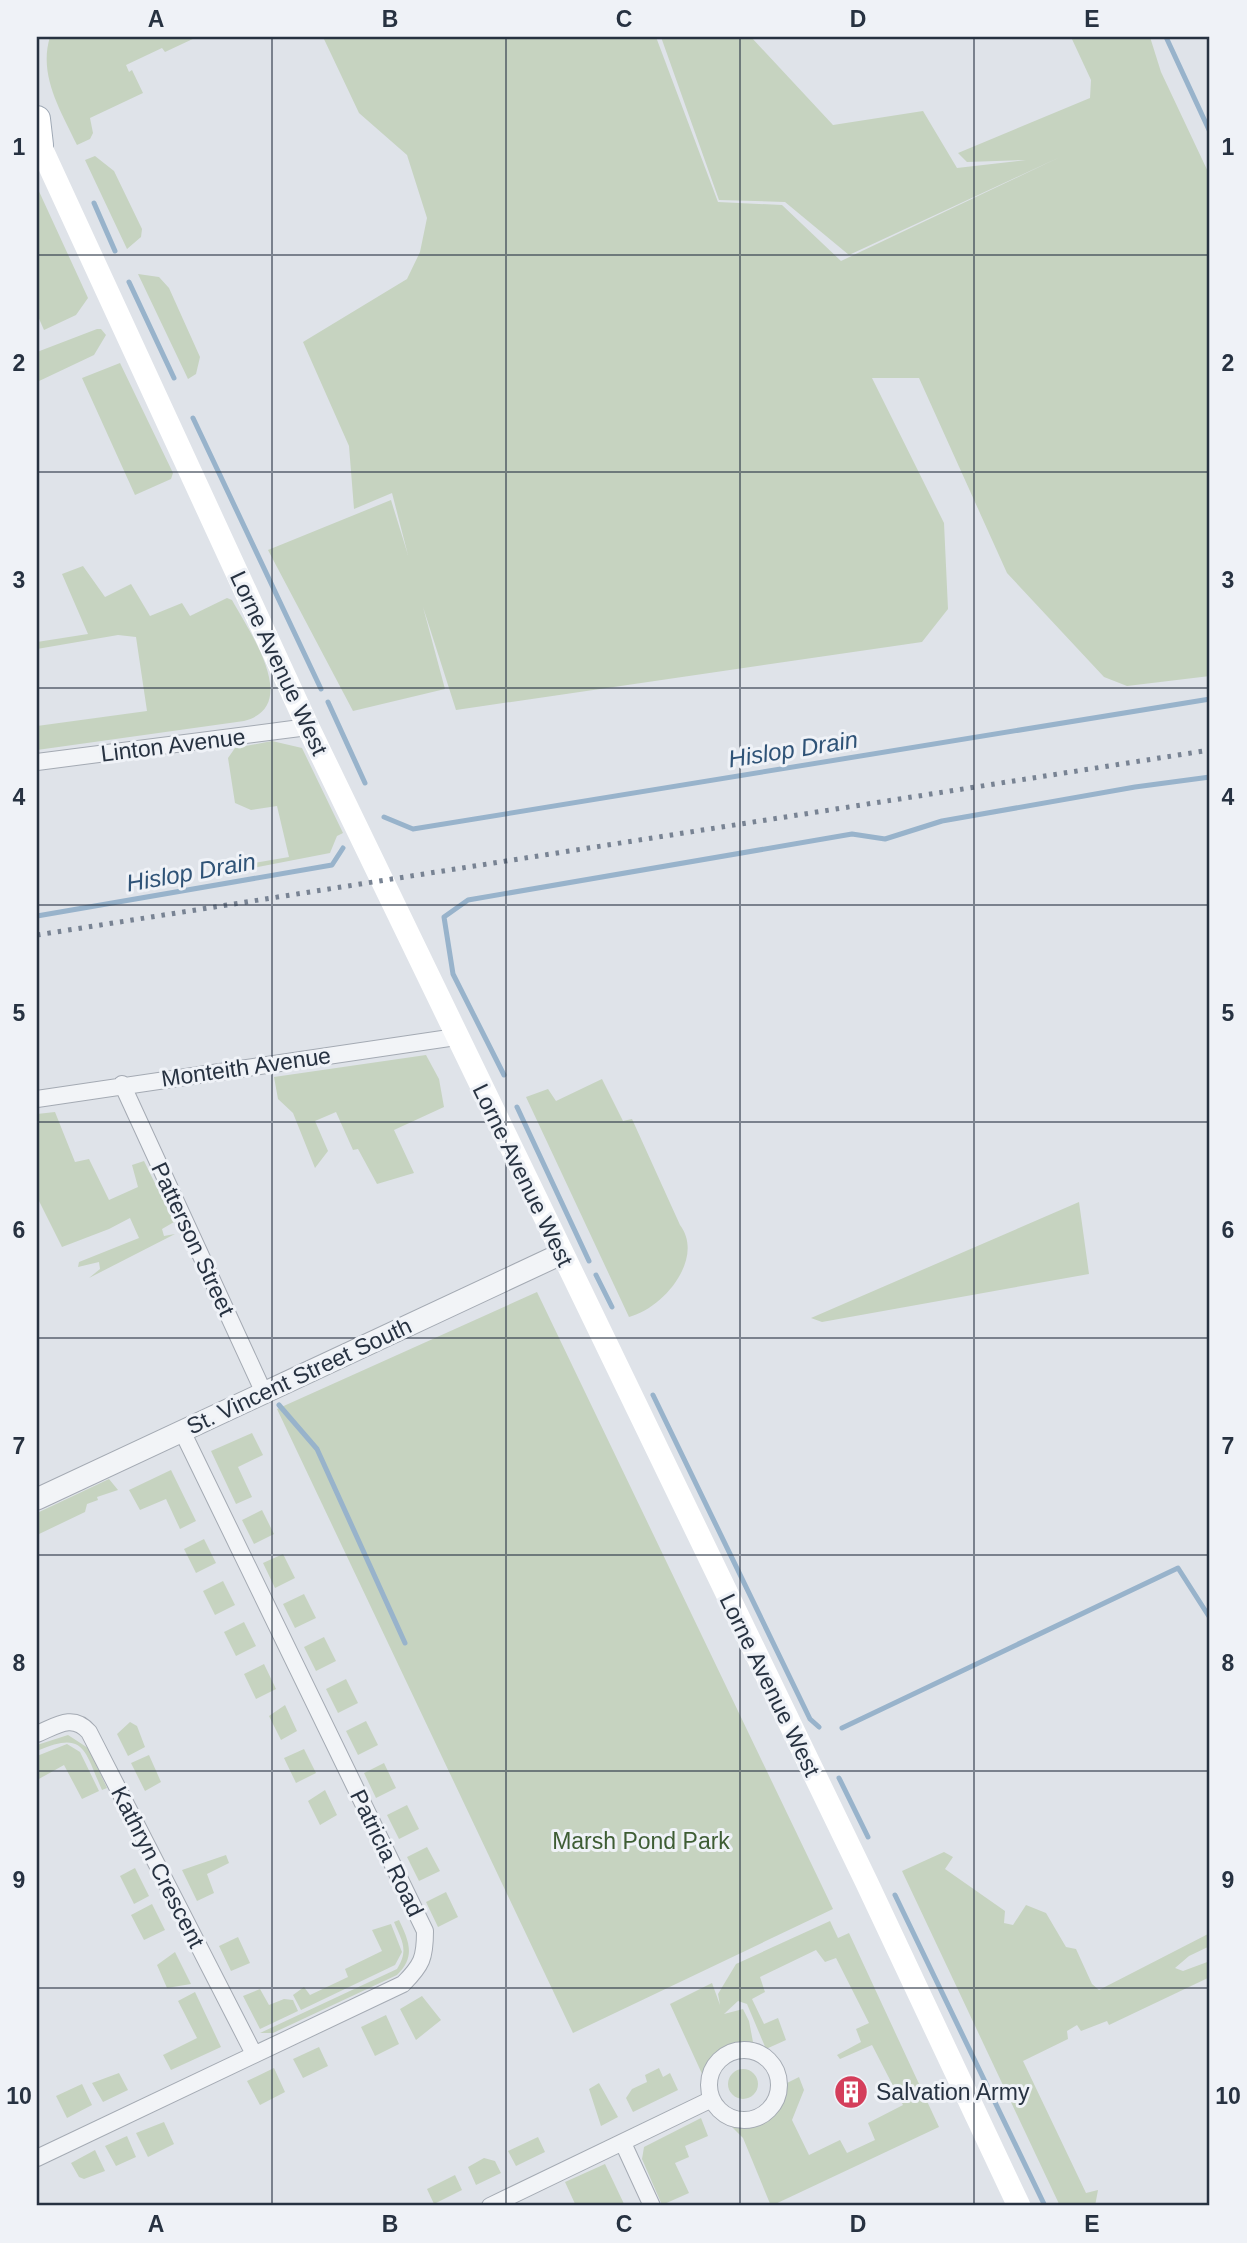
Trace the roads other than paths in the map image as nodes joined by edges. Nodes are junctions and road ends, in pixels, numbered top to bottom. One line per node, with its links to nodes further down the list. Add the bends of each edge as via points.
1 (37, 119): 2 (main road)
2 (38, 142): 3 (main road, Lorne Avenue West)
3 (308, 727): 4 (street, Linton Avenue); 5 (main road, Lorne Avenue West)
4 (37, 762)
5 (456, 1037): 6 (street, Monteith Avenue); 8 (main road, Lorne Avenue West)
6 (122, 1084): 7 (street, Monteith Avenue); 9 (street, Patterson Street)
7 (37, 1099)
8 (561, 1254): 9 (street, St. Vincent Street South); 19 (main road, Lorne Avenue West)
9 (264, 1393): 10 (street, St. Vincent Street South)
10 (182, 1431): 11 (street, St. Vincent Street South); 13 (street, Patricia Road, via 425,1931 420,1967 403,1984)
11 (37, 1499)
12 (37, 1734): 13 (street, Kathryn Crescent, via 70,1721 82,1723 89,1732)
13 (254, 2054): 16 (street, Patricia Road)
14 (712, 2099): 14 (street, via 735,2119 764,2114 778,2097 775,2067 757,2052 734,2051 715,2065 709,2087); 15 (street)
15 (623, 2143): 17 (street); 18 (street)
16 (37, 2158)
17 (491, 2206)
18 (652, 2206)
19 (1019, 2206)

